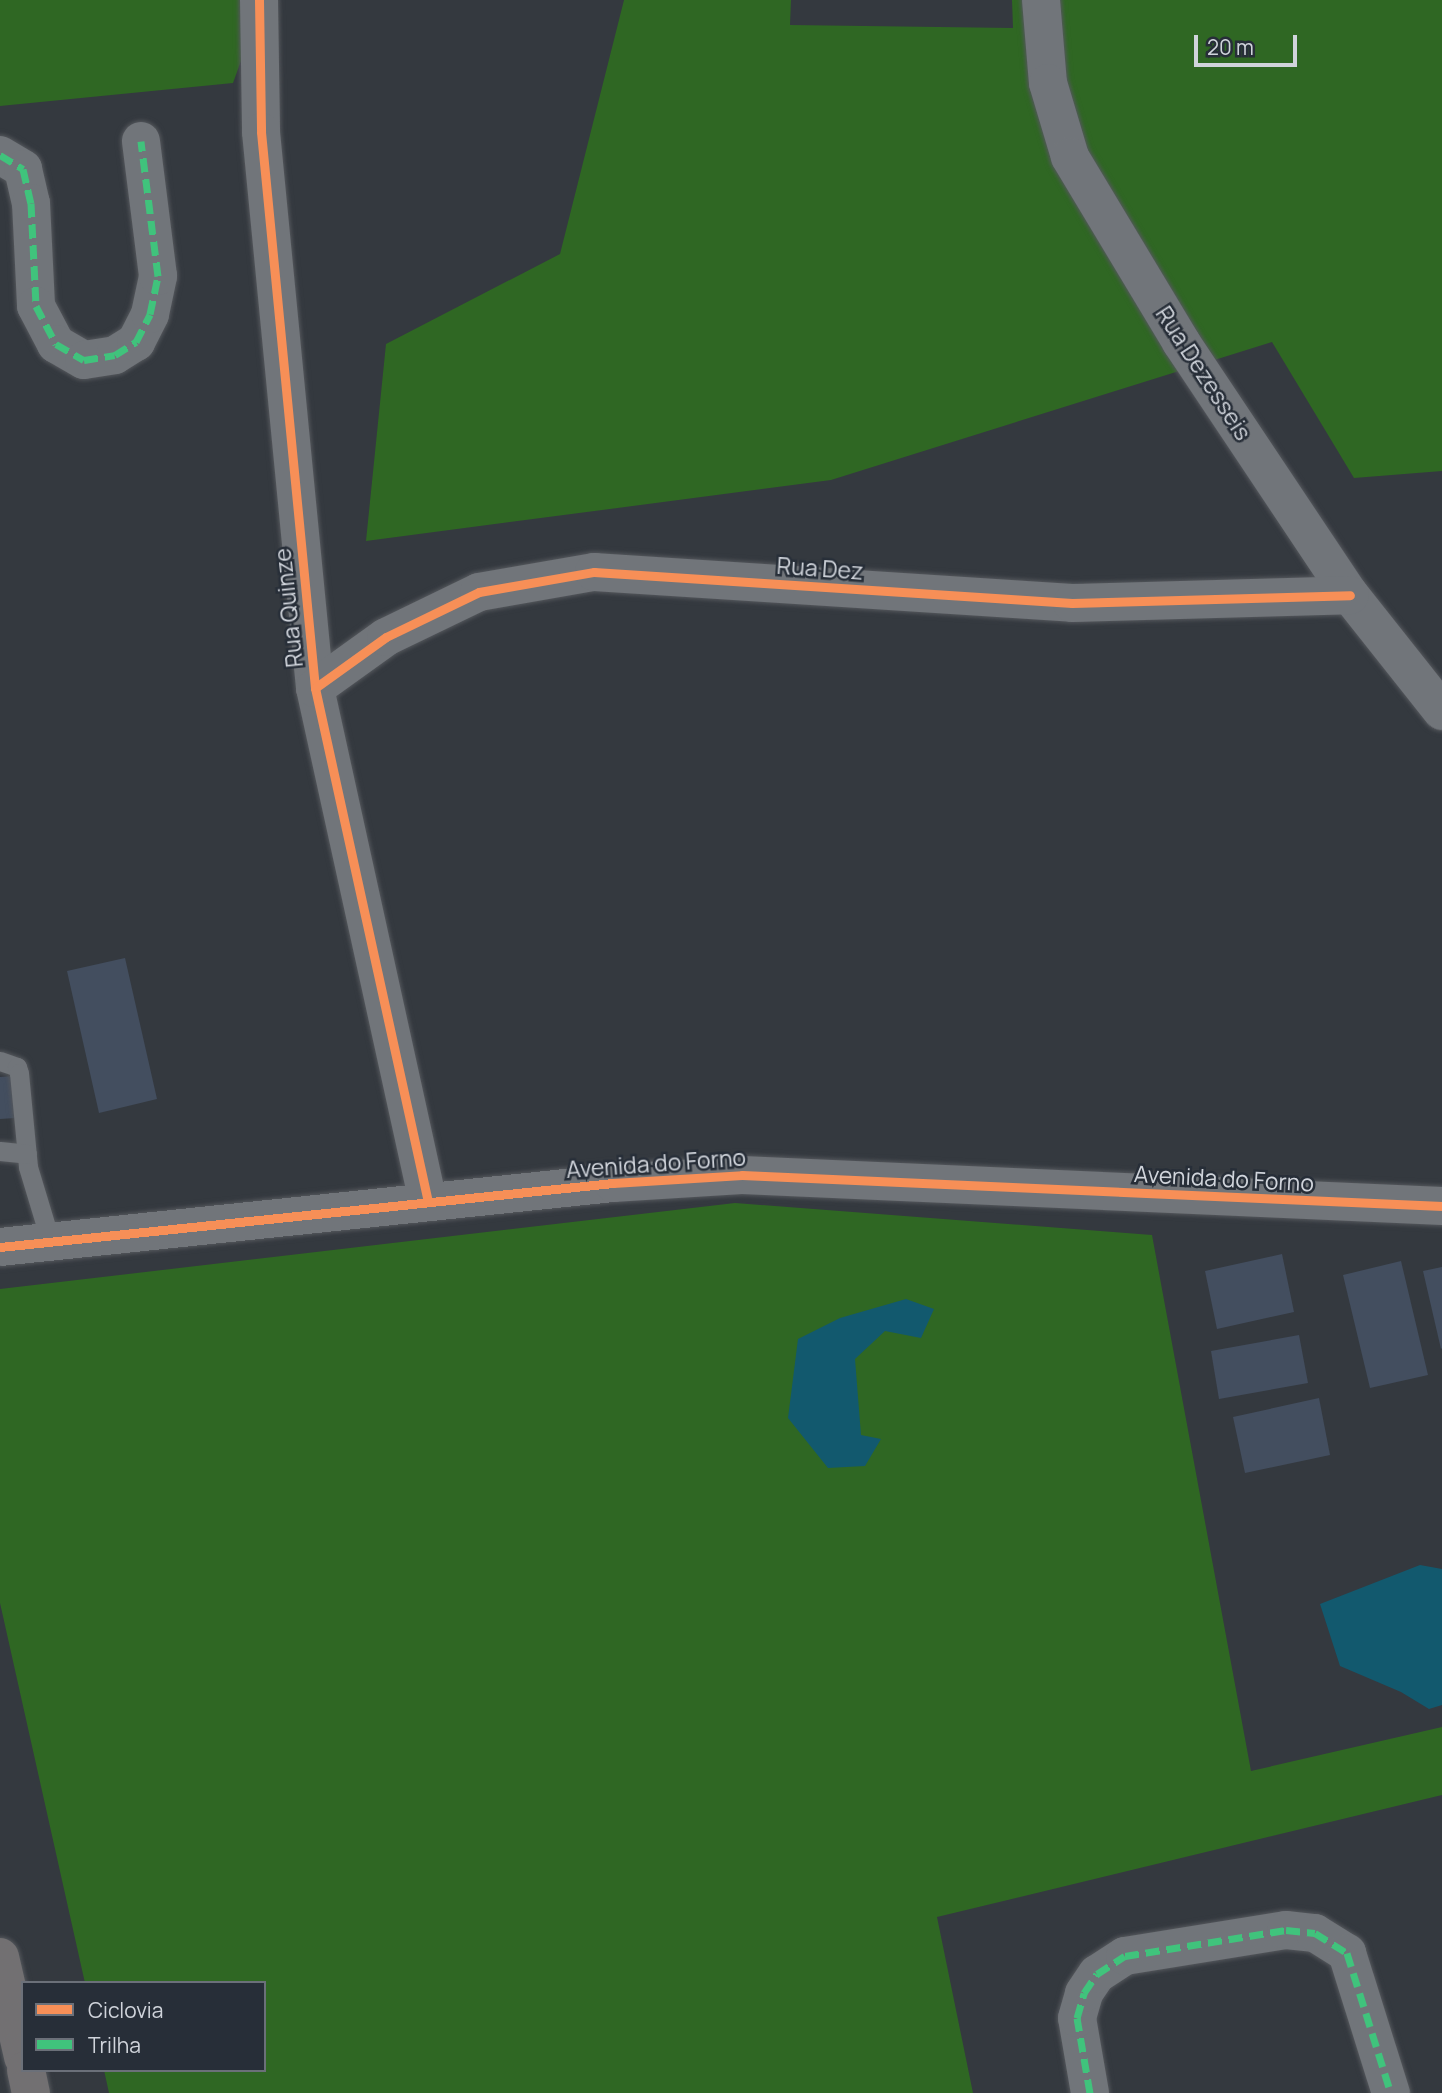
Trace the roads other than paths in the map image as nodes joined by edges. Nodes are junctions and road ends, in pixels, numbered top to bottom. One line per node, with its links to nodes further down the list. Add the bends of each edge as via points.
1 (259, 0): 6 (street, Rua Quinze, via 261,132)
2 (1041, 0): 5 (street, Rua Dezesseis, via 1048,83 1070,157 1181,342)
3 (141, 141): 4 (street, via 158,276 150,314 136,342 115,355 84,360 56,344 36,306 31,203 23,169)
4 (0, 155)
5 (1350, 595): 6 (street, Rua Dez, via 1072,603 594,572 479,592 386,637); 7 (street, Rua Dezesseis)
6 (315, 688): 11 (street, Rua Quinze)
7 (1442, 711)
8 (0, 1062): 10 (lane, via 17,1067 19,1073)
9 (0, 1151): 10 (lane)
10 (27, 1154): 13 (lane)
11 (428, 1202): 12 (street, Avenida do Forno, via 742,1175); 13 (street, Avenida do Forno)
12 (1442, 1206)
13 (50, 1240): 14 (street, Avenida do Forno)
14 (0, 1247)
15 (0, 1957): 16 (main road)
16 (21, 2048)
17 (26, 2072): 18 (main road)
18 (31, 2093)
19 (1090, 2093): 20 (street, via 1077,2018 1084,1993 1097,1974 1125,1956 1286,1930 1315,1933 1347,1953)
20 (1391, 2093)

